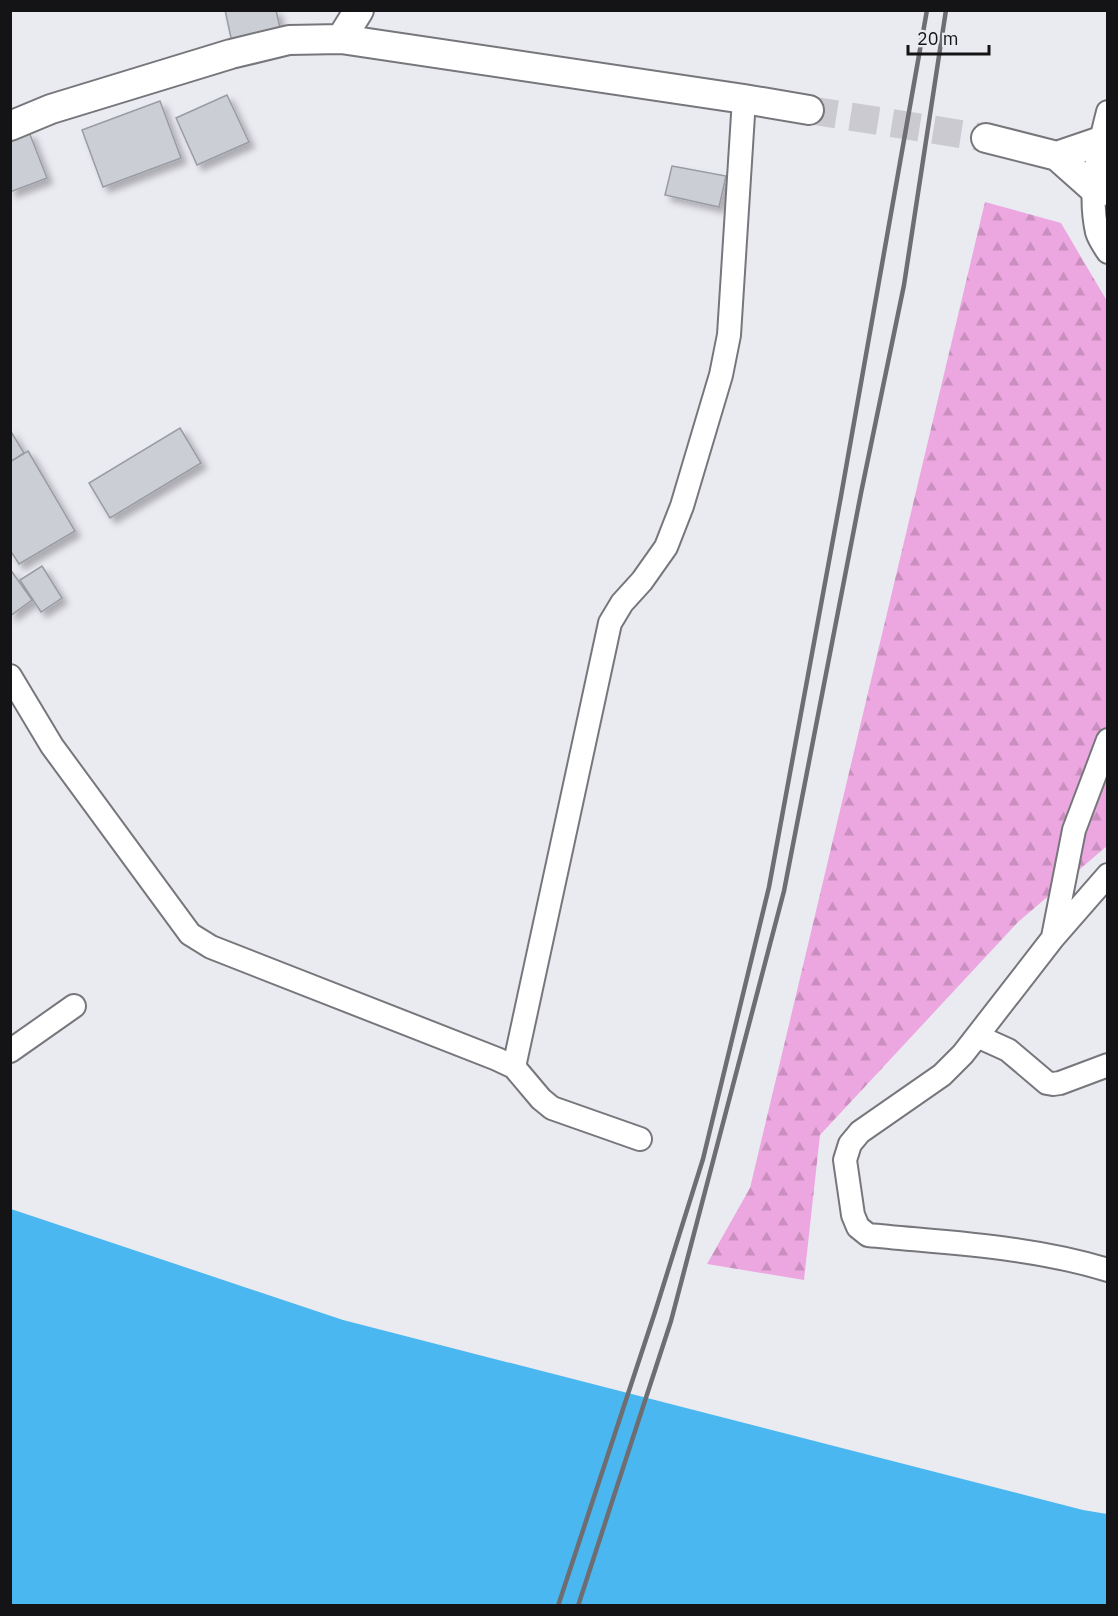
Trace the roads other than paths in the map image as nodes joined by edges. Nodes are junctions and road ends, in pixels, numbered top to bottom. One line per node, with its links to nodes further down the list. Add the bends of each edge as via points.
1 (359, 10): 2 (street)
2 (340, 39): 3 (street); 6 (street, via 289,40 231,54 51,109)
3 (744, 99): 4 (street); 20 (street, via 729,335 721,375 666,547 610,623)
4 (808, 110)
5 (1107, 112): 8 (street)
6 (10, 126)
7 (986, 138): 9 (street)
8 (1104, 141): 9 (street); 10 (street)
9 (1057, 156): 10 (street)
10 (1100, 189): 11 (street, via 1097,234)
11 (1107, 252)
12 (10, 676): 20 (street, via 52,746 190,934 210,947)
13 (1107, 740): 15 (street, via 1074,830)
14 (1107, 875): 15 (street)
15 (1053, 938): 17 (street)
16 (74, 1006): 18 (street)
17 (977, 1036): 19 (street, via 1008,1050 1047,1083 1060,1083); 22 (street, via 942,1075 860,1132 850,1144 845,1160 858,1227 868,1235 1009,1249)
18 (10, 1051)
19 (1107, 1065)
20 (514, 1067): 21 (street, via 552,1108)
21 (640, 1139)
22 (1107, 1270)

